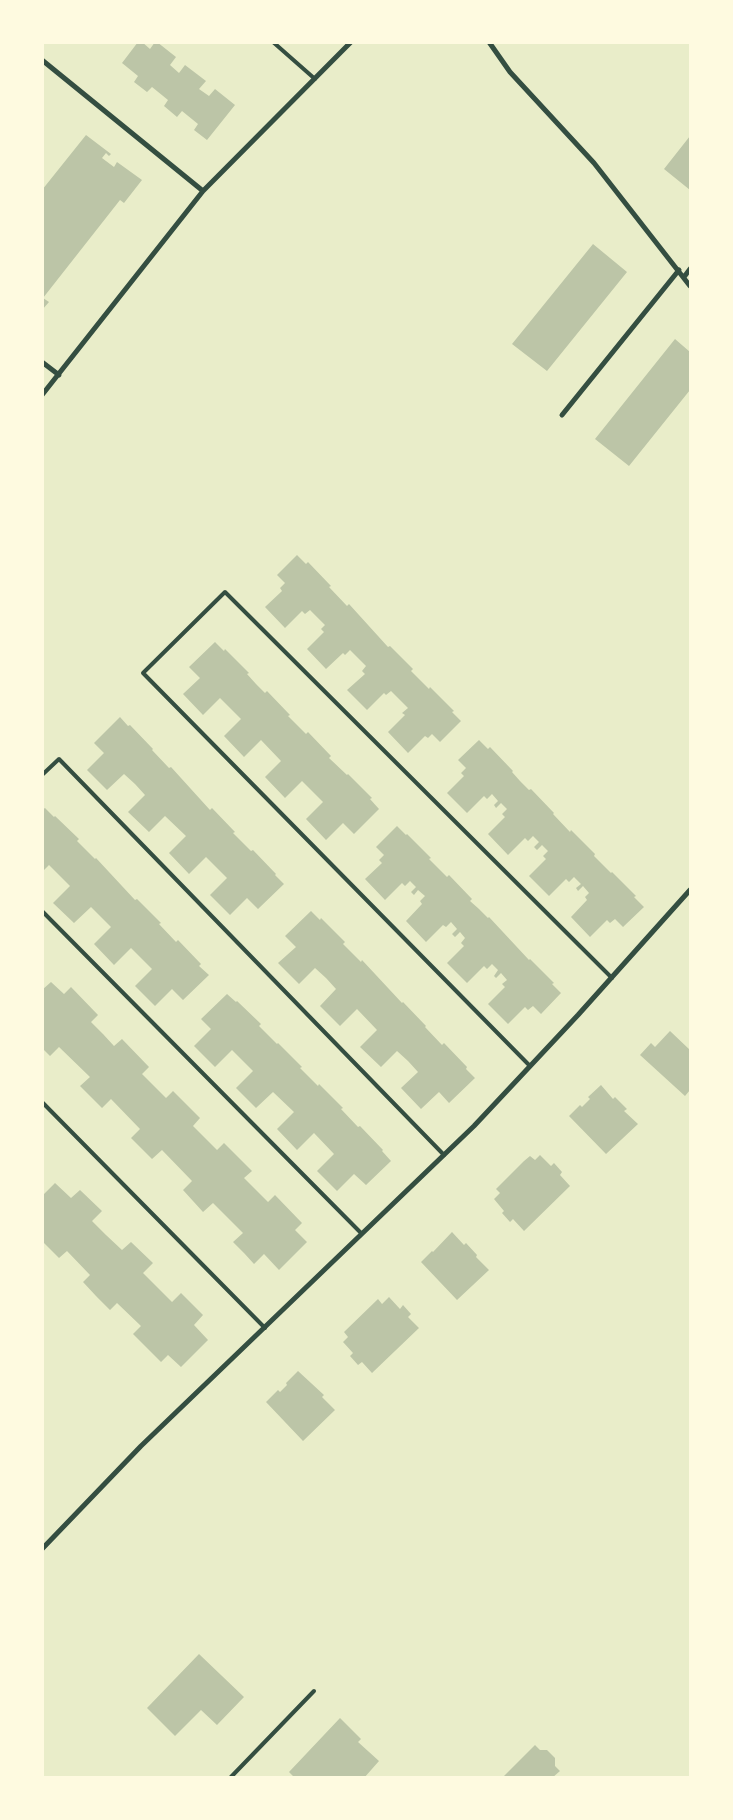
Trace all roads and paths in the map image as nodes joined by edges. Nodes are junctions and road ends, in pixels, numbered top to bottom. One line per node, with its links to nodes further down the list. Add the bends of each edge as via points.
1 (273, 42): 5 (lane)
2 (351, 42): 5 (street)
3 (489, 42): 7 (street, via 510,72 594,163)
4 (42, 60): 6 (street)
5 (315, 79): 6 (street)
6 (203, 191): 12 (street)
7 (679, 270): 9 (street); 14 (street)
8 (690, 270): 9 (street)
9 (684, 278): 10 (street)
10 (690, 286)
11 (42, 362): 12 (street)
12 (59, 375): 13 (street)
13 (42, 395)
14 (562, 415)
15 (42, 775): 21 (lane, via 59,759)
16 (690, 890): 18 (street)
17 (42, 911): 22 (lane)
18 (612, 978): 19 (street); 19 (lane, via 225,592 143,674)
19 (530, 1066): 21 (street)
20 (42, 1102): 23 (lane)
21 (444, 1155): 22 (street)
22 (361, 1233): 23 (street)
23 (265, 1328): 24 (street, via 141,1446)
24 (42, 1550)
25 (314, 1691): 26 (lane)
26 (230, 1778)

